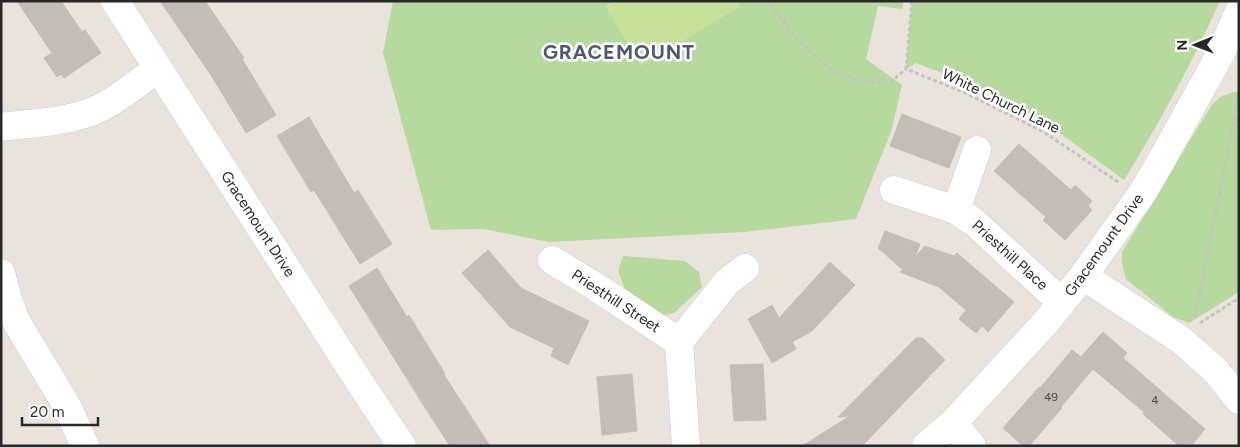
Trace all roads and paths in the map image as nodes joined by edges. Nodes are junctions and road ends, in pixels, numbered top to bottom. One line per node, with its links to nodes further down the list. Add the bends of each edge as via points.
1 (115, 1): 6 (street, Gracemount Drive)
2 (767, 1): 7 (path, via 801,43 836,73 888,84)
3 (912, 1): 7 (path)
4 (1239, 12): 5 (street, Gracemount Drive)
5 (1230, 58): 12 (street, Gracemount Drive)
6 (157, 69): 9 (street, via 99,108 53,121); 25 (street, Gracemount Drive)
7 (906, 69): 12 (path, White Church Lane, via 1042,130)
8 (1239, 94): 20 (path)
9 (1, 127)
10 (978, 150): 13 (street, Priesthill Place)
11 (894, 190): 13 (street, Priesthill Place)
12 (1141, 195): 17 (street, Gracemount Drive)
13 (956, 210): 19 (street, Priesthill Place, via 974,222)
14 (552, 260): 21 (street, Priesthill Street, via 600,278)
15 (1, 273): 24 (street, via 17,322 67,406)
16 (729, 274): 21 (street)
17 (1083, 276): 19 (street, Gracemount Drive); 20 (street)
18 (1239, 298): 20 (path)
19 (1063, 302): 23 (street, Gracemount Drive)
20 (1187, 334): 22 (street)
21 (679, 342): 26 (street)
22 (1239, 400)
23 (953, 423): 27 (street, Gracemount Drive); 28 (street)
24 (85, 446)
25 (402, 446)
26 (686, 446)
27 (926, 446)
28 (972, 446)

